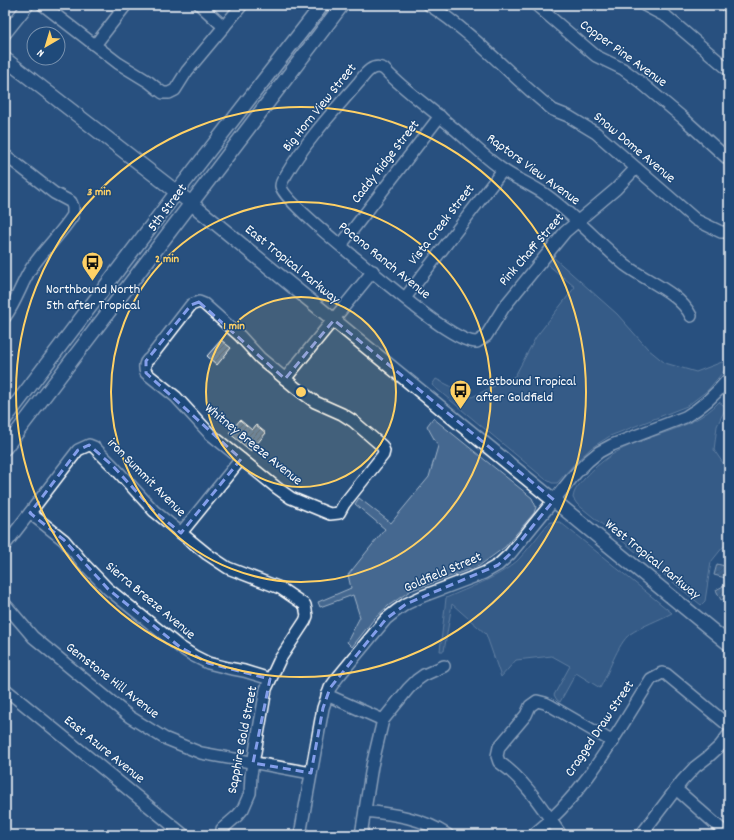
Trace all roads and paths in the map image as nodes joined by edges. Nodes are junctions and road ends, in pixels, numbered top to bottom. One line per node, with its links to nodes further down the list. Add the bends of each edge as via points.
1 (28, 5): 14 (street)
2 (43, 5): 15 (street)
3 (126, 5): 15 (street)
4 (200, 5): 13 (street)
5 (242, 5): 13 (street)
6 (322, 5): 25 (main road, 5th Street)
7 (342, 5): 26 (main road, 5th Street)
8 (429, 5): 22 (street, Snow Dome Avenue, via 458,26 544,103 596,133)
9 (536, 5): 21 (street, Copper Pine Avenue, via 596,56 623,69 639,81)
10 (644, 5): 18 (street, via 667,17)
11 (726, 5): 12 (street)
12 (729, 8)
13 (224, 27): 15 (street, via 175,90 169,93 158,90)
14 (5, 34)
15 (95, 45)
16 (5, 59): 25 (main road, East Tropical Parkway)
17 (374, 68): 19 (street, Raptors View Avenue, via 384,69); 24 (street, Big Horn View Street, via 364,75 316,132 282,181)
18 (729, 70)
19 (440, 116): 23 (street, Raptors View Avenue); 29 (street, Caddy Ridge Street)
20 (5, 155): 32 (street, via 54,193 71,202 73,207 73,215 31,270)
21 (729, 160)
22 (636, 168): 27 (street, Pink Chaff Street, via 616,189); 28 (street, Snow Dome Avenue, via 696,220 721,232)
23 (503, 170): 27 (street, Raptors View Avenue, via 546,195); 31 (street, Vista Creek Street)
24 (282, 189): 29 (street, Pocono Ranch Avenue, via 287,198)
25 (177, 192): 26 (main road, East Tropical Parkway); 38 (main road, 5th Street)
26 (192, 204): 34 (main road, East Tropical Parkway); 39 (main road, 5th Street)
27 (577, 221): 33 (street, Raptors View Avenue, via 634,272 673,295); 35 (street, Pink Chaff Street, via 550,248 504,307 486,336)
28 (729, 232)
29 (341, 245): 30 (street, Pocono Ranch Avenue)
30 (373, 271): 31 (street, Pocono Ranch Avenue); 34 (street)
31 (405, 298): 35 (street, Pocono Ranch Avenue, via 427,316 466,340)
32 (5, 316)
33 (691, 316)
34 (334, 320): 37 (street); 41 (main road, East Tropical Parkway)
35 (477, 342)
36 (729, 378): 41 (street, Goldfield Street, via 708,402 696,411 599,452 576,473)
37 (285, 379): 40 (street, Whitney Breeze Avenue, via 314,402 353,421 382,446 383,455 344,504 343,509 335,514 291,498); 40 (street, Whitney Breeze Avenue, via 260,358 240,336 199,302 191,305 146,361 144,369 149,377 176,397 204,428)
38 (5, 419)
39 (5, 448)
40 (241, 459): 43 (street)
41 (554, 500): 47 (main road, West Tropical Parkway); 51 (street, Goldfield Street, via 498,565 406,604 386,619 346,666)
42 (30, 513): 43 (street, iron Summit Avenue, via 78,450 89,445 100,453 154,511); 44 (street); 49 (street, Sierra Breeze Avenue, via 64,540 108,589 180,647 208,663)
43 (181, 533): 46 (street, iron Summit Avenue, via 228,568 280,588 305,605)
44 (5, 546)
45 (5, 604): 56 (street, Gemstone Hill Avenue, via 33,637 148,729 202,753)
46 (306, 609): 49 (street, Sapphire Gold Street, via 305,621)
47 (729, 644)
48 (444, 666): 52 (street, via 417,680)
49 (270, 679): 56 (street, Sapphire Gold Street)
50 (5, 689): 62 (street, East Azure Avenue)
51 (327, 695): 52 (street); 57 (street, Goldfield Street)
52 (383, 720): 59 (street)
53 (729, 726): 55 (street, Cragged Draw Street, via 662,672 651,679)
54 (729, 734): 58 (street)
55 (612, 742): 60 (street, Cragged Draw Street, via 560,812); 60 (street, via 551,706 539,702 530,706 526,715 499,748 497,756 499,762 523,784)
56 (253, 763): 57 (street, Gemstone Hill Avenue); 61 (street, Sapphire Gold Street, via 250,793 246,802 237,816)
57 (311, 773): 63 (street, Goldfield Street)
58 (676, 789): 68 (street); 69 (street)
59 (365, 811): 64 (street); 65 (street, via 422,821)
60 (551, 820): 66 (street, Cragged Draw Street); 67 (street)
61 (222, 829)
62 (184, 835)
63 (300, 835)
64 (361, 835)
65 (448, 835)
66 (533, 835)
67 (561, 835)
68 (641, 835)
69 (728, 835)

